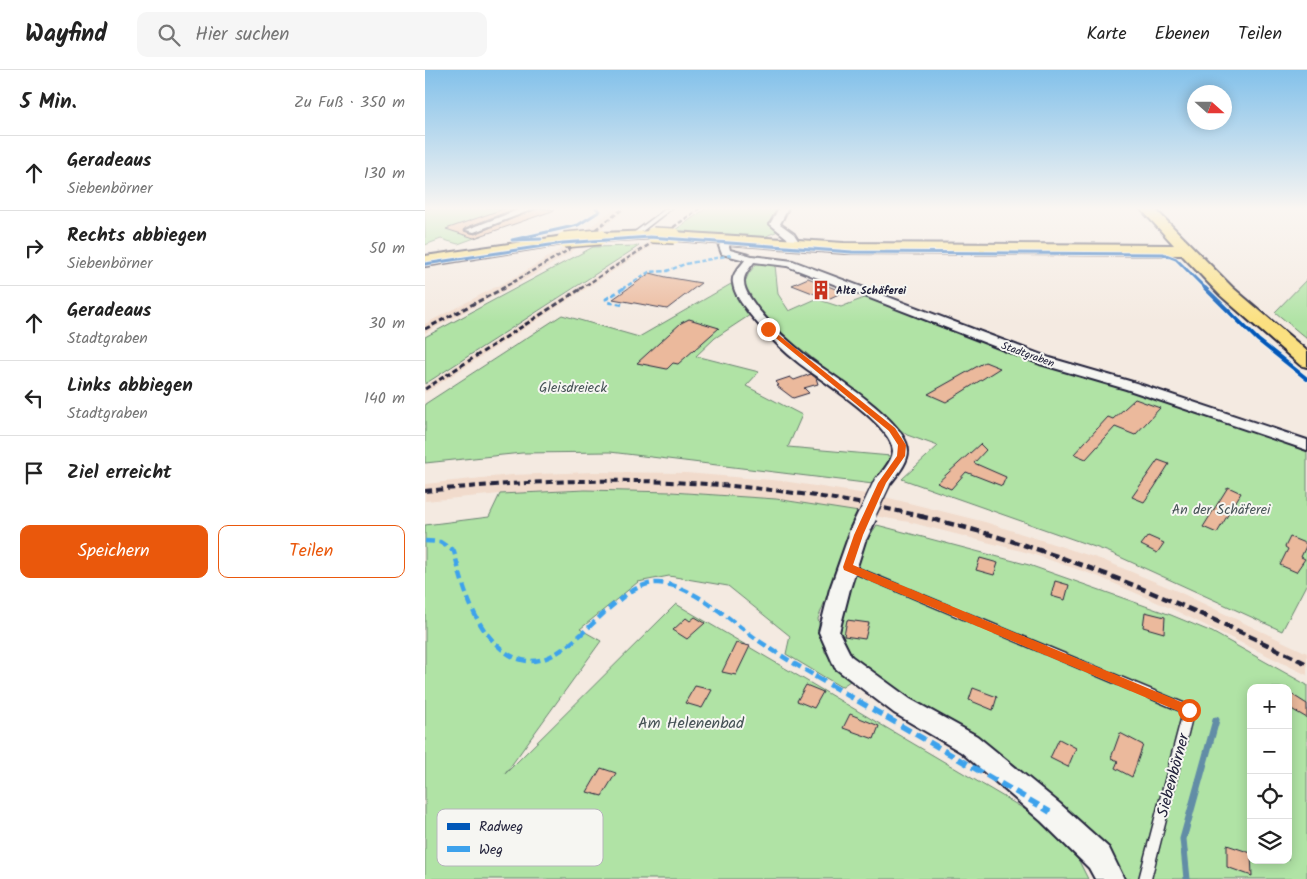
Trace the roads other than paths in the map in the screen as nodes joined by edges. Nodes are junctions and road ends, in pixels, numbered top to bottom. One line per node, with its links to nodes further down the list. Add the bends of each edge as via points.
1 (528, 246): 10 (main road, bridge)
2 (724, 246): 9 (street, Stadtgraben, via 726,252)
3 (809, 246): 7 (main road, via 879,249)
4 (1145, 246): 7 (main road)
5 (1160, 246): 8 (main road)
6 (1181, 246): 8 (main road)
7 (1114, 248): 8 (main road)
8 (1185, 250): 11 (main road, via 1250,314)
9 (751, 260): 12 (street, Stadtgraben, via 777,261 811,270 1045,361); 13 (street, bridge, via 739,276 738,283 757,316 805,361 845,389 892,430 902,445 901,456 882,483)
10 (425, 262)
11 (1307, 361)
12 (1307, 444)
13 (859, 535): 14 (street)
14 (848, 567): 15 (street, via 829,632 843,662 902,706 969,744 1099,858); 16 (lane, Siebenbörner, via 1189,710)
15 (1110, 879)
16 (1145, 879)

